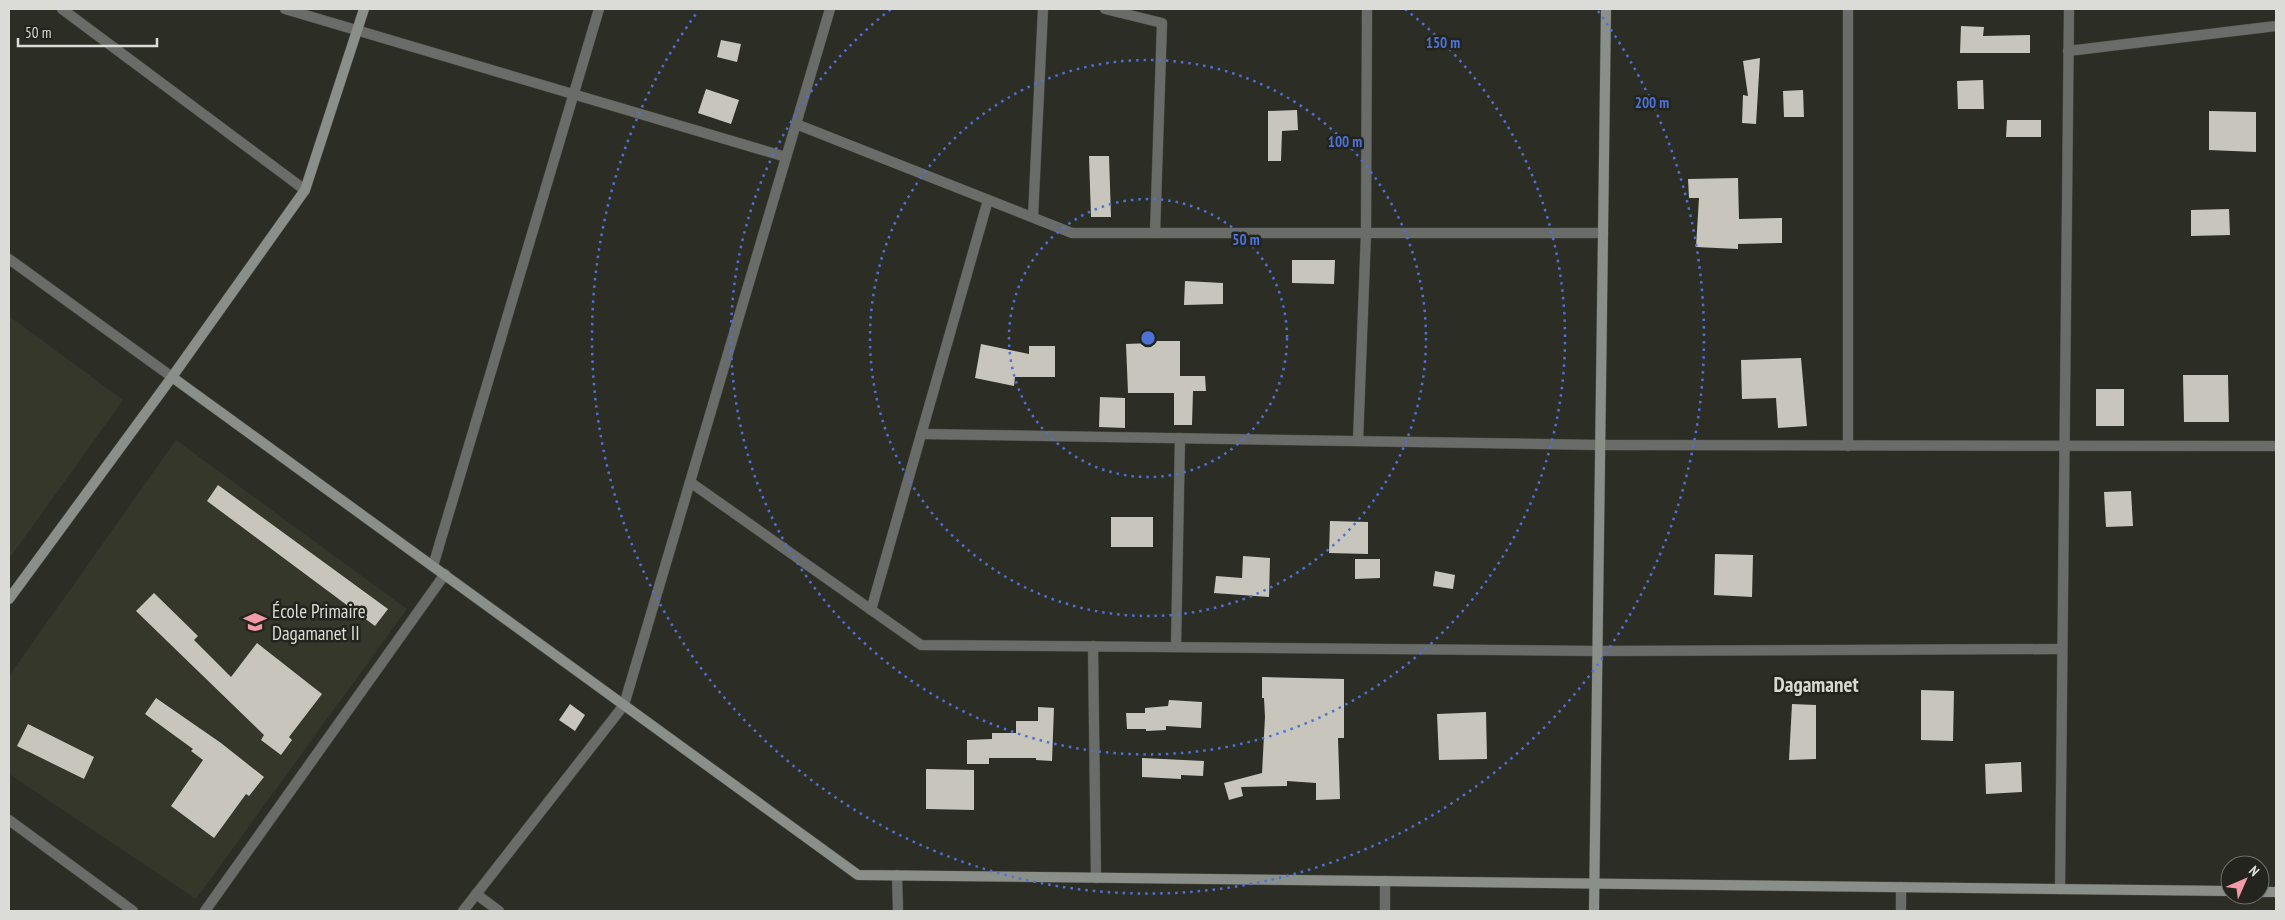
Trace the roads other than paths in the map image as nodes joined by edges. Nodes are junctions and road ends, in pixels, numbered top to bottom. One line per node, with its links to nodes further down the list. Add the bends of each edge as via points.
1 (62, 9): 18 (street)
2 (285, 9): 13 (street)
3 (364, 9): 13 (street)
4 (599, 9): 15 (street)
5 (830, 9): 16 (street)
6 (1043, 9): 20 (street)
7 (1105, 9): 21 (street, via 1162,24)
8 (1367, 9): 22 (street)
9 (1606, 9): 23 (street)
10 (1848, 9): 30 (street)
11 (2069, 9): 14 (street)
12 (2276, 26): 14 (street)
13 (357, 30): 15 (street); 18 (street)
14 (2068, 51): 31 (street)
15 (573, 94): 17 (street); 34 (street)
16 (796, 124): 17 (street); 19 (street)
17 (786, 157): 33 (street)
18 (305, 190): 25 (street)
19 (988, 200): 20 (street); 26 (street)
20 (1033, 217): 21 (street, via 1072,233)
21 (1155, 233): 22 (street)
22 (1366, 233): 23 (street); 28 (street)
23 (1603, 233): 29 (street)
24 (9, 259): 25 (street)
25 (172, 377): 34 (street); 36 (street)
26 (921, 434): 27 (street); 37 (street)
27 (1180, 438): 28 (street); 39 (street)
28 (1358, 441): 29 (street)
29 (1600, 445): 30 (street); 41 (street)
30 (1848, 446): 31 (street)
31 (2064, 446): 32 (street); 40 (street)
32 (2276, 446)
33 (690, 482): 37 (street); 42 (street)
34 (433, 566): 35 (street)
35 (445, 574): 42 (street); 53 (street)
36 (9, 599)
37 (871, 610): 38 (street, via 921,645)
38 (1093, 646): 39 (street); 45 (street)
39 (1176, 647): 41 (street)
40 (2062, 649): 41 (street); 49 (street)
41 (1597, 651): 47 (street)
42 (624, 705): 44 (street, via 858,875); 51 (street)
43 (9, 820): 52 (street)
44 (897, 875): 45 (street); 56 (street)
45 (1096, 878): 46 (street)
46 (1385, 881): 47 (street); 57 (street)
47 (1594, 884): 48 (street); 58 (street)
48 (1901, 887): 49 (street); 59 (street)
49 (2060, 889): 50 (street)
50 (2220, 891)
51 (476, 894): 54 (street); 55 (street)
52 (133, 911)
53 (205, 911)
54 (463, 911)
55 (499, 911)
56 (898, 911)
57 (1385, 911)
58 (1594, 911)
59 (1901, 911)

